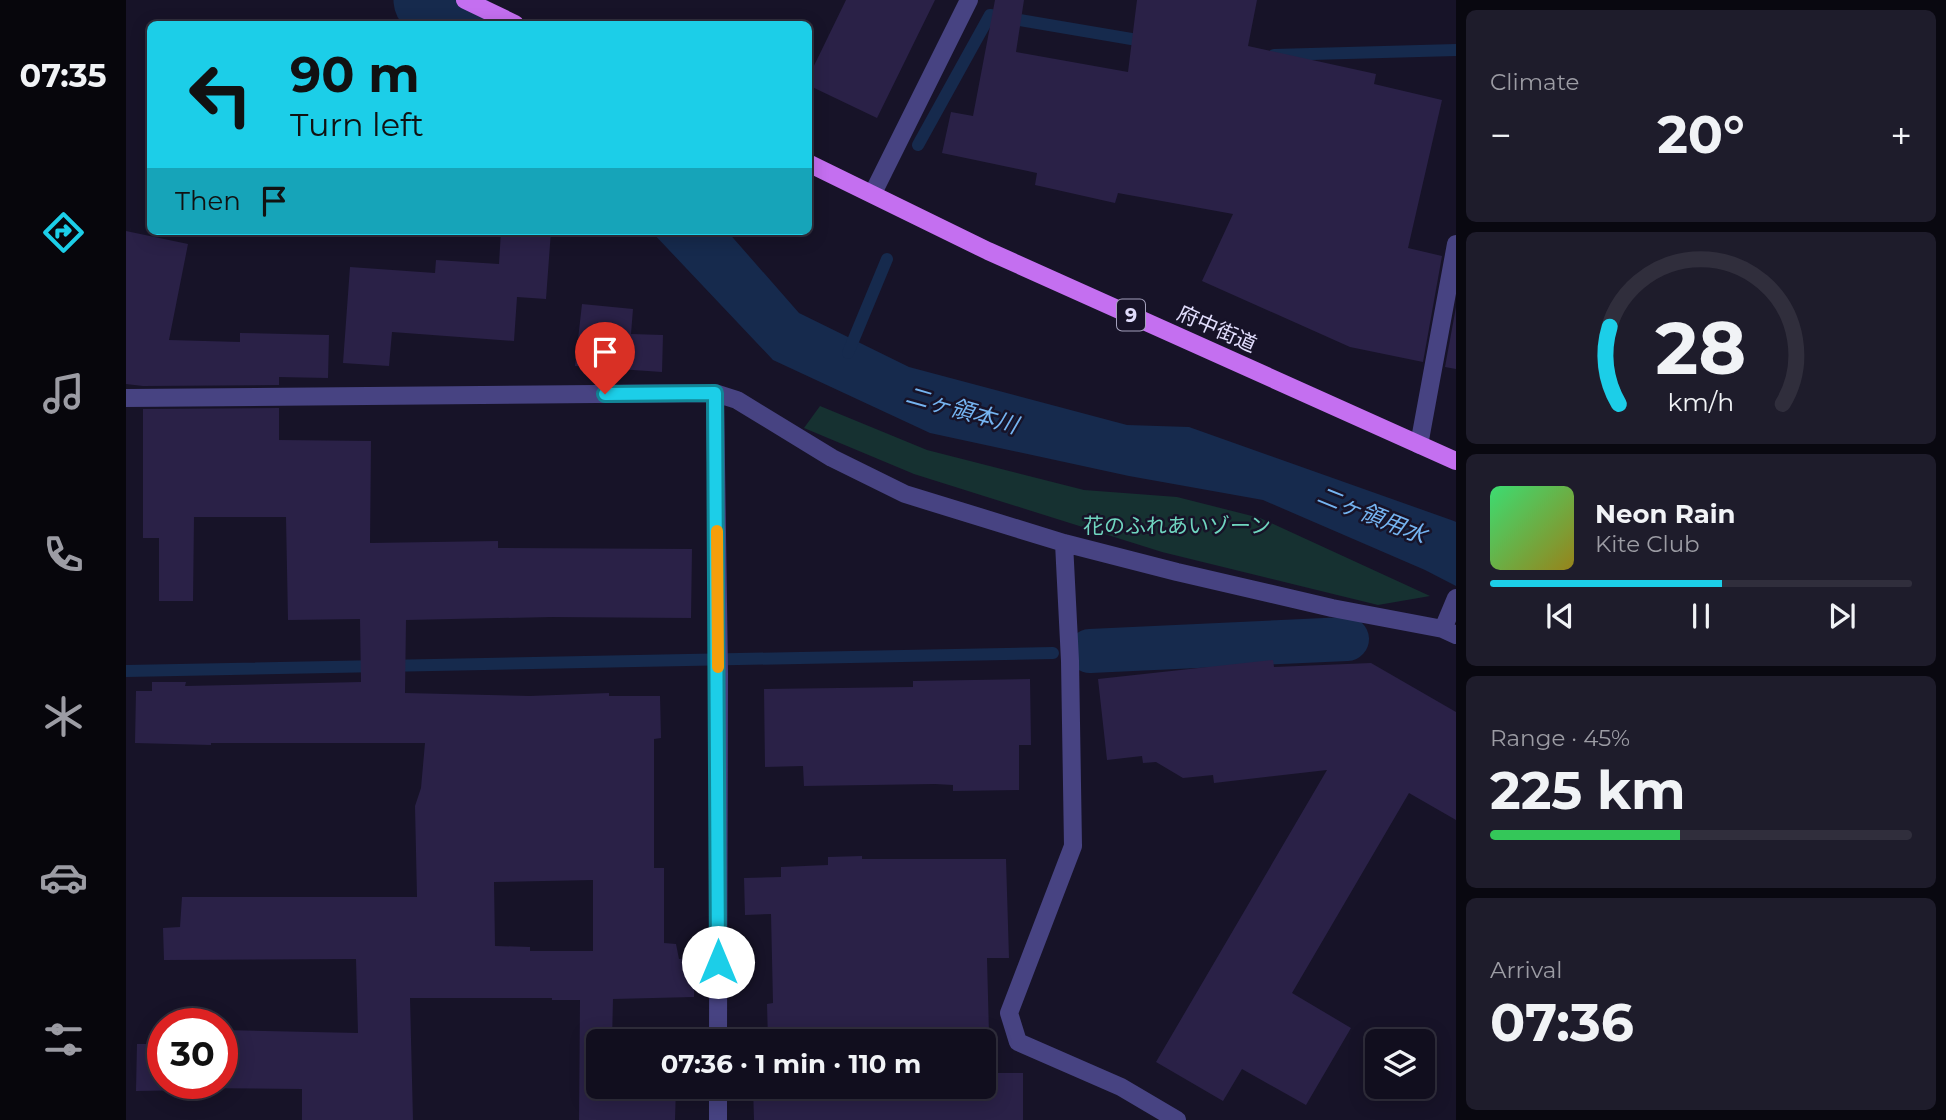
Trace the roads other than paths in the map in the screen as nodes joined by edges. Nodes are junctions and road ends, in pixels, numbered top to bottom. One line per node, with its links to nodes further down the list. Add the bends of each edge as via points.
1 (465, 0): 3 (main road)
2 (969, 0): 5 (street)
3 (508, 21)
4 (812, 165): 5 (main road, 府中街道 / 9)
5 (873, 193): 9 (main road, 府中街道 / 9, via 988,251)
6 (1456, 244): 9 (street)
7 (715, 393): 8 (street); 11 (street, via 737,400 832,458 905,494); 14 (street)
8 (126, 398)
9 (1419, 445): 10 (main road, 府中街道 / 9)
10 (1456, 461)
11 (1064, 543): 13 (street); 17 (street, via 1073,846 1009,1013 1018,1042 1121,1087)
12 (1454, 604): 13 (street)
13 (1450, 632)
14 (718, 1029)
15 (718, 1099): 16 (street)
16 (718, 1120)
17 (1177, 1120)

